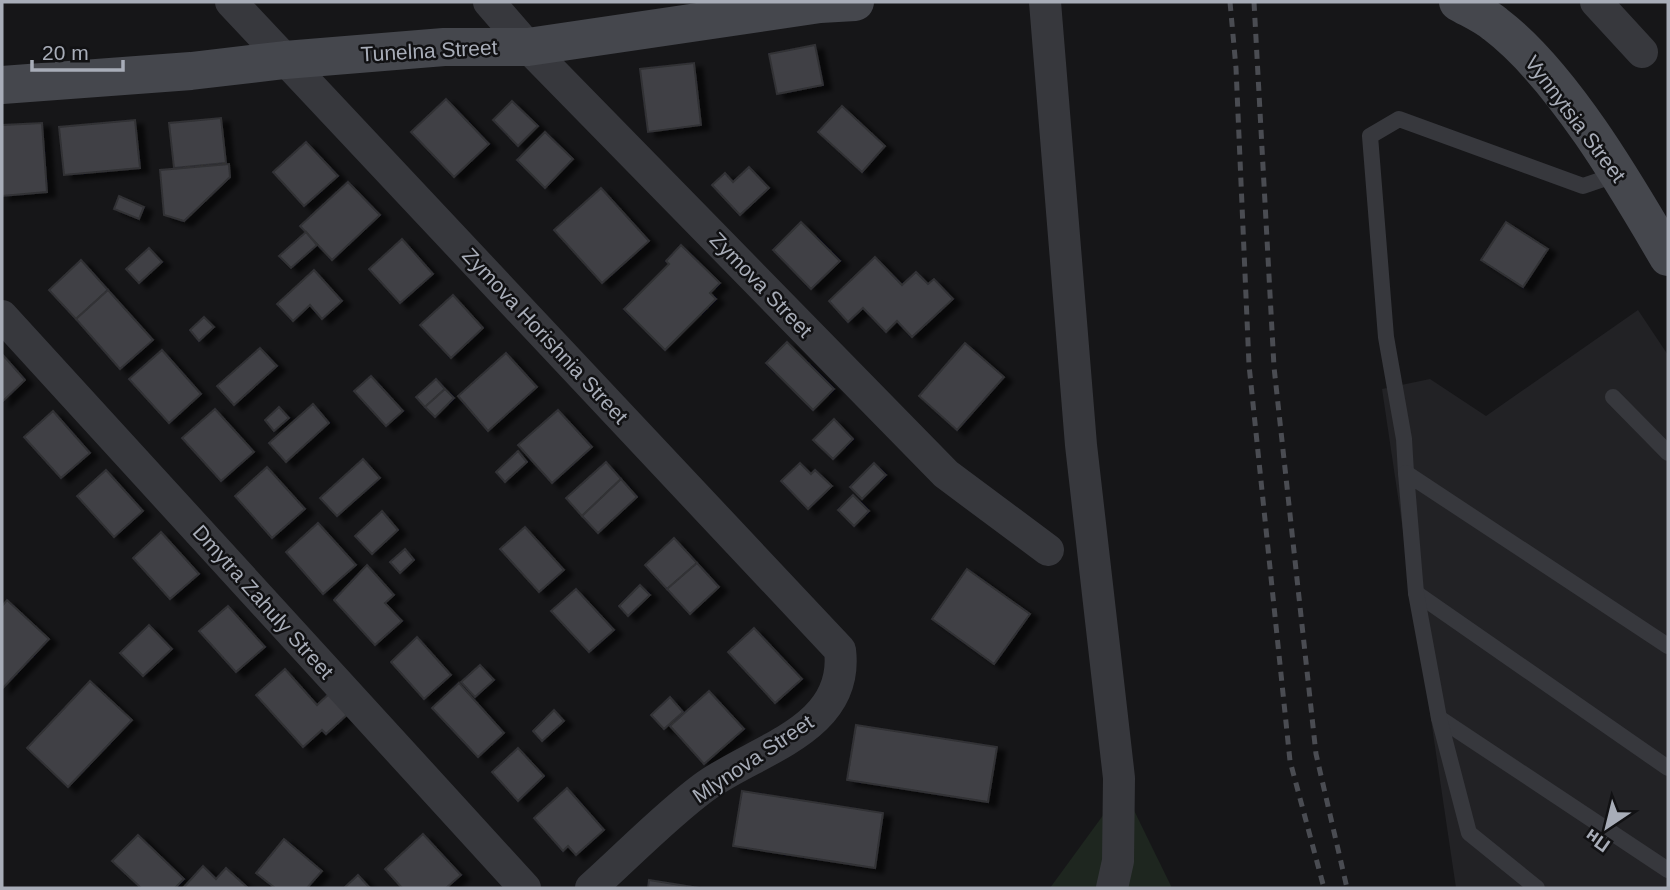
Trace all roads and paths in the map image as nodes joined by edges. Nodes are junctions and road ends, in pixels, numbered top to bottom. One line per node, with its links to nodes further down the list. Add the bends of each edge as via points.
1 (231, 2): 9 (street, Zymova Horishnia Street)
2 (489, 2): 7 (street, Zymova Street)
3 (855, 2): 7 (main road, Tunelna Street)
4 (1045, 2): 26 (street, via 1082,445 1119,778 1118,861)
5 (1458, 2): 11 (main road, Vynnytsia Street, via 1495,24 1540,66)
6 (1596, 2): 8 (street)
7 (528, 47): 9 (main road, Tunelna Street, via 444,47); 17 (street, Zymova Street, via 946,474)
8 (1642, 52)
9 (285, 60): 10 (main road, Tunelna Street); 20 (street, Zymova Horishnia Street, via 840,650)
10 (2, 85)
11 (1618, 173): 12 (main road, Vynnytsia Street); 16 (lane, via 1583,186 1399,119 1370,136 1386,337)
12 (1668, 257)
13 (2, 316): 24 (street, Dmytra Zahuly Street)
14 (1613, 397): 15 (lane)
15 (1668, 453)
16 (1406, 473): 18 (lane); 19 (lane)
17 (1048, 550)
18 (1416, 593): 21 (lane); 22 (lane)
19 (1668, 646)
20 (840, 677): 25 (street, Mlynova Street, via 830,700 808,726 704,787)
21 (1439, 718): 23 (lane); 27 (lane, via 1469,833)
22 (1668, 768)
23 (1668, 870)
24 (525, 888)
25 (591, 888)
26 (1112, 888)
27 (1537, 888)

